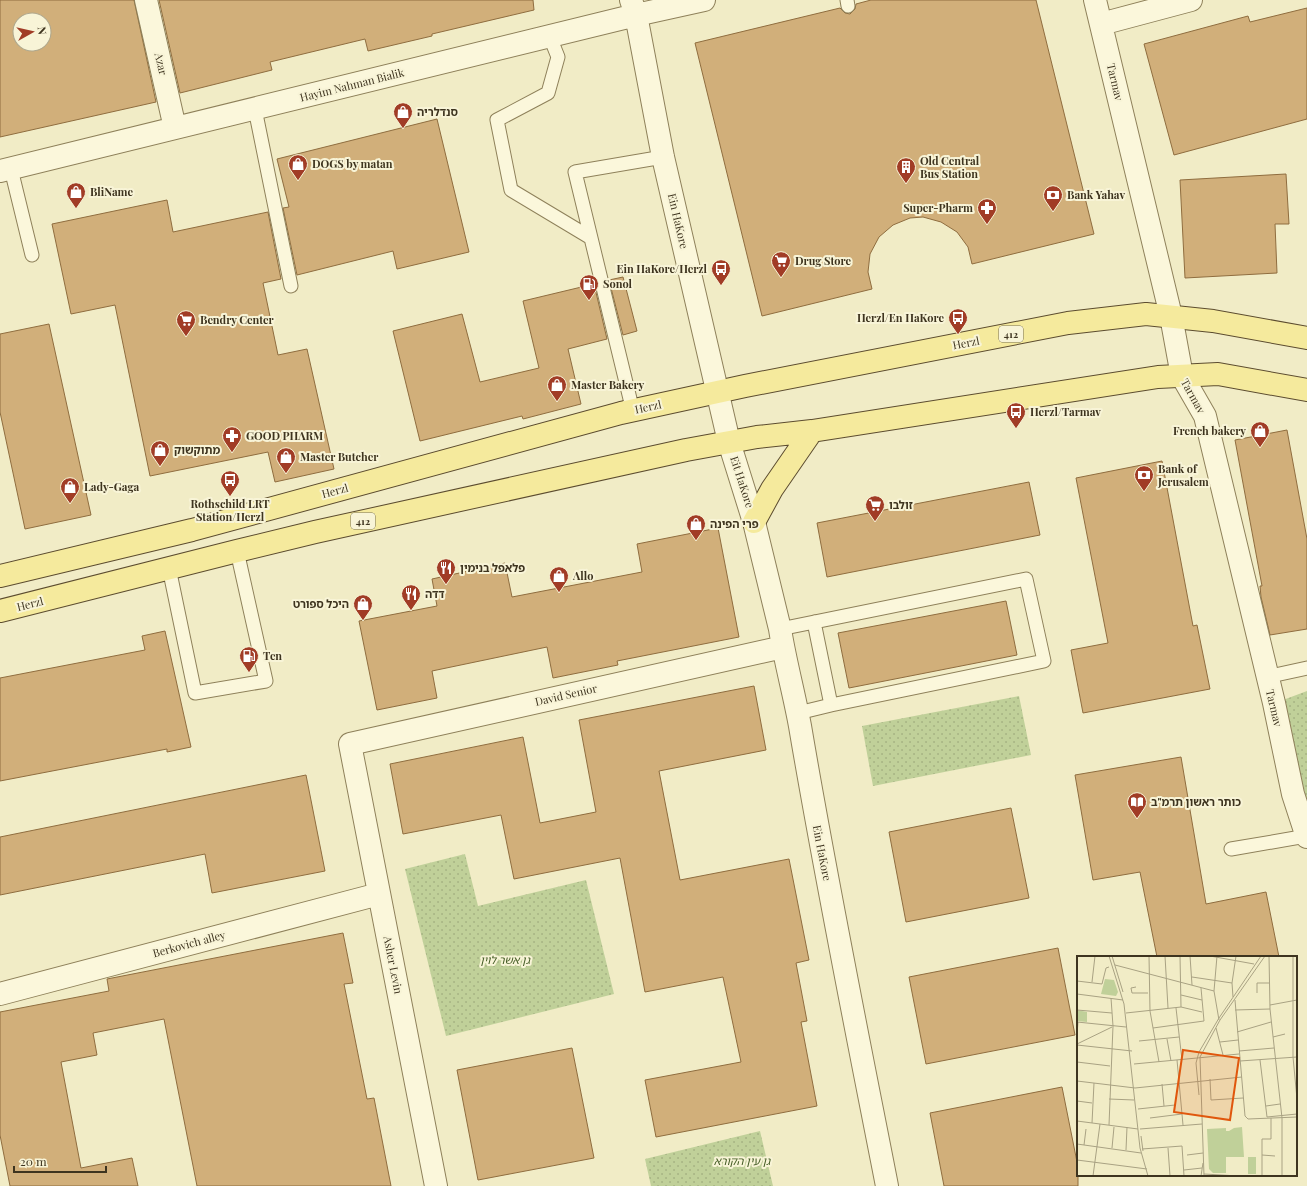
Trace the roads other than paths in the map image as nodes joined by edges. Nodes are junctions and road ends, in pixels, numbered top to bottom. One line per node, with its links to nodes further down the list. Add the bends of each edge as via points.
1 (146, 0): 9 (street, Azar)
2 (704, 0): 5 (street, Hayim Nahman Bialik)
3 (1095, 0): 6 (street, Tarmav)
4 (1191, 0): 6 (street)
5 (633, 8): 7 (street, Hayim Nahman Bialik); 10 (street, Ein HaKore)
6 (1101, 24): 15 (street, Tarmav)
7 (550, 37): 8 (street, Hayim Nahman Bialik); 12 (lane, via 558,57 548,93 497,120 509,182 511,190)
8 (255, 109): 9 (street, Hayim Nahman Bialik); 14 (lane)
9 (175, 128): 11 (street, Hayim Nahman Bialik)
10 (663, 158): 12 (lane, via 575,172); 19 (street, Ein HaKore)
11 (5, 170): 13 (lane)
12 (591, 238): 20 (lane, via 631,403)
13 (32, 255)
14 (290, 286)
15 (1171, 316): 16 (main road, Herzl / 412); 17 (street, Tarmav); 19 (main road, Herzl / 412, via 1146,314 1068,323)
16 (1307, 338)
17 (1182, 376): 18 (main road, Herzl / 412, via 1218,374); 21 (main road, Herzl / 412, via 1091,386); 31 (street, Tarmav, via 1205,416)
18 (1307, 390)
19 (718, 392): 20 (main road, Herzl / 412); 22 (street, Ein HaKore)
20 (621, 413): 26 (main road, Herzl / 412, via 192,530)
21 (812, 431): 22 (main road, Herzl / 412); 23 (main road, via 772,489)
22 (729, 442): 23 (street, Eit HaKore); 24 (main road, Herzl / 412)
23 (754, 522): 29 (street, Ein HaKore)
24 (237, 551): 25 (main road, Herzl / 412); 25 (lane, via 266,681 195,693)
25 (170, 568): 27 (main road, Herzl / 412)
26 (0, 576)
27 (0, 611)
28 (814, 622): 29 (lane); 32 (lane); 32 (lane, via 1026,579 1044,661)
29 (782, 638): 33 (street, Ein HaKore); 34 (street, David Senior)
30 (1307, 668): 31 (lane)
31 (1266, 677): 35 (street, Tarmav, via 1293,794)
32 (831, 705): 33 (lane)
33 (798, 713): 40 (street, Ein HaKore, via 818,834)
34 (350, 744): 37 (street, Asher Levin)
35 (1307, 836): 36 (lane)
36 (1231, 849)
37 (379, 894): 38 (street, Berkovich alley); 39 (street, Asher Levin)
38 (0, 994)
39 (436, 1186)
40 (887, 1186)

